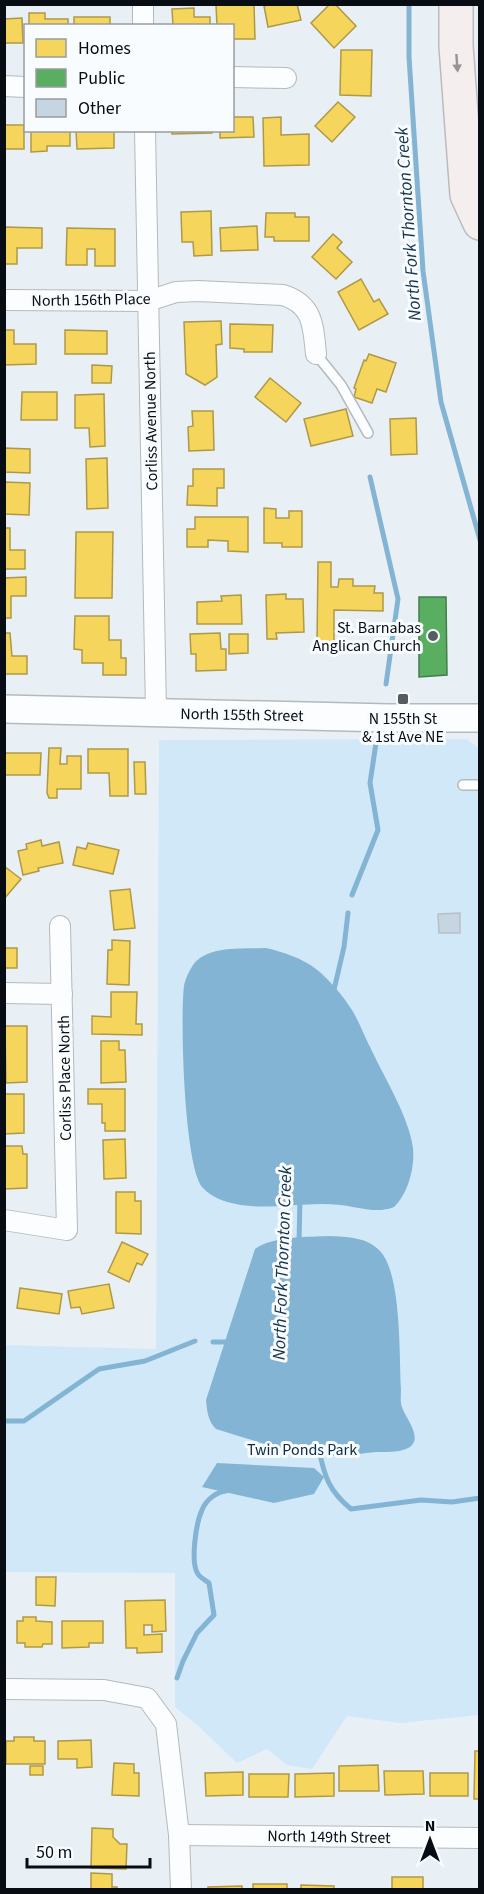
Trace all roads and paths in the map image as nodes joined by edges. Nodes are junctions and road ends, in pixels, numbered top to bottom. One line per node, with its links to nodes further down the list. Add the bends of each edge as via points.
1 (143, 4): 3 (street)
2 (456, 4): 9 (highway, one-way to 9, via 467,195)
3 (143, 24)
4 (234, 76): 5 (street)
5 (286, 78)
6 (4, 86): 7 (street)
7 (24, 87)
8 (145, 132): 11 (street, Corliss Avenue North)
9 (480, 223)
10 (4, 300): 11 (street, North 156th Place)
11 (148, 301): 12 (street, North 156th Place, via 176,292 293,298 310,315); 15 (street, Corliss Avenue North)
12 (316, 354): 13 (lane, via 340,385)
13 (368, 433)
14 (4, 709): 15 (street, North 155th Street)
15 (156, 712): 16 (street, North 155th Street)
16 (480, 718)
17 (480, 784): 18 (lane)
18 (463, 785)
19 (60, 926): 21 (street, Corliss Place North)
20 (4, 993): 21 (street)
21 (62, 994): 22 (street, Corliss Place North, via 68,1230)
22 (4, 1220)
23 (4, 1689): 24 (street, via 105,1690 147,1698 166,1724)
24 (180, 1835): 25 (street, North 149th Street); 26 (street)
25 (480, 1838)
26 (181, 1890)

